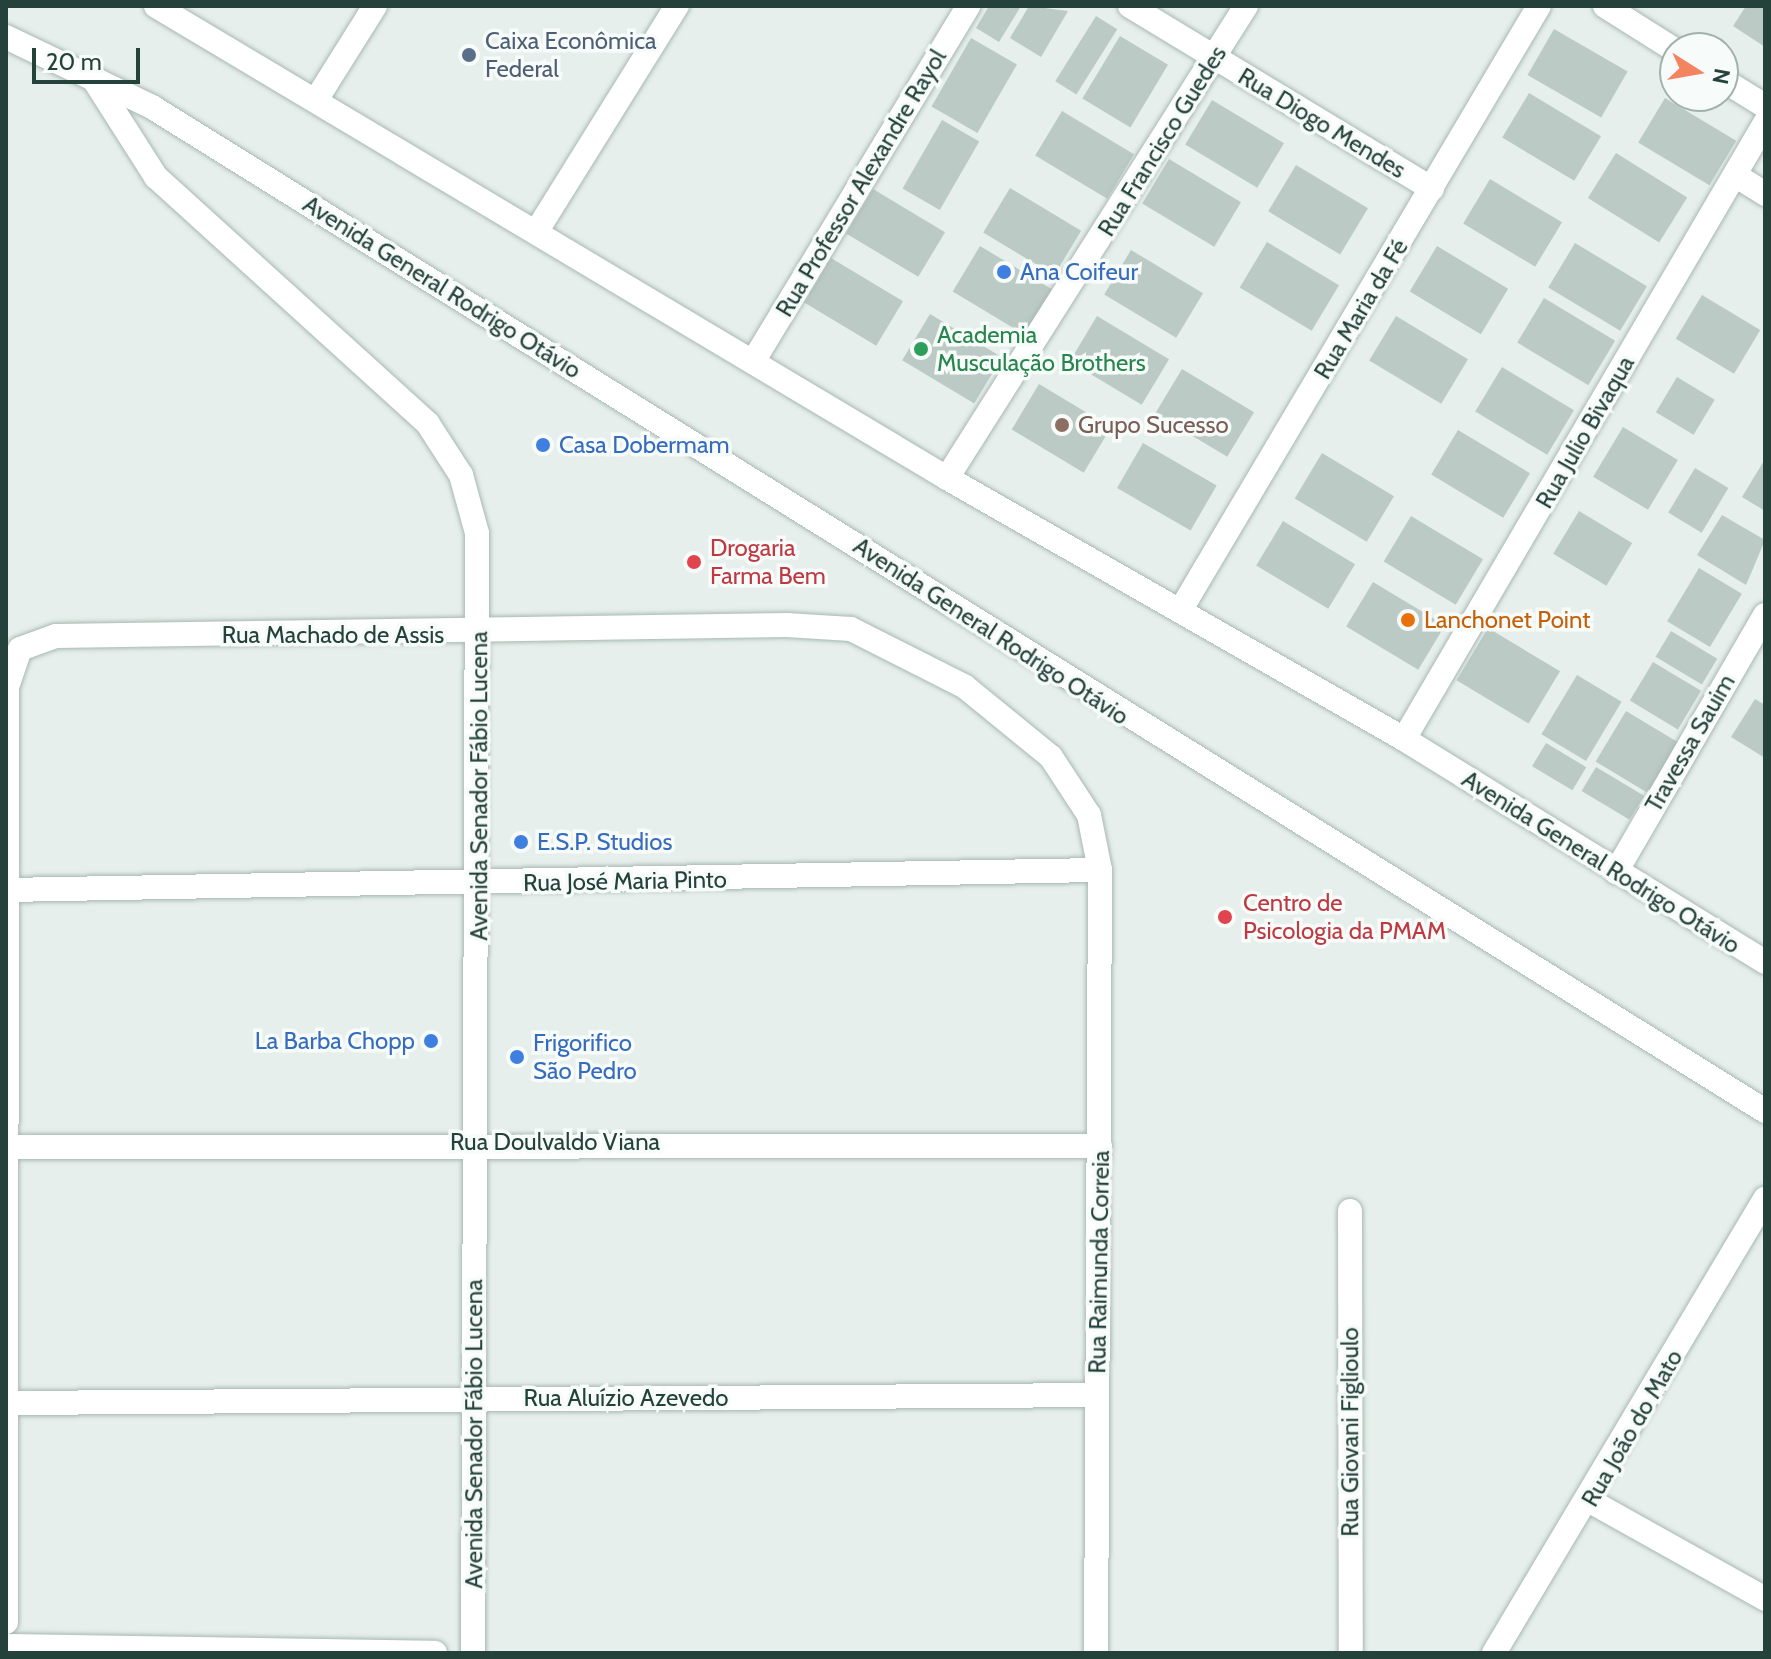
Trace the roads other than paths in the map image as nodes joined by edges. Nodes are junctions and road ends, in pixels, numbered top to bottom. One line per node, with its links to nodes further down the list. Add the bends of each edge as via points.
1 (156, 6): 14 (street, Avenida General Rodrigo Otávio)
2 (375, 6): 14 (street)
3 (677, 6): 20 (street)
4 (968, 6): 21 (street, Rua Professor Alexandre Rayol)
5 (1130, 6): 11 (street, Rua Diogo Mendes)
6 (1246, 6): 11 (street, Rua Francisco Guedes)
7 (1539, 6): 18 (street, Rua Maria da Fé)
8 (1605, 6): 10 (street)
9 (6, 37): 12 (street, Avenida General Rodrigo Otávio)
10 (1659, 40)
11 (1215, 59): 18 (street, Rua Diogo Mendes); 22 (street, Rua Francisco Guedes)
12 (89, 71): 25 (street, Avenida Senador Fábio Lucena, via 156,177 428,424 461,475 477,533); 34 (street, Avenida General Rodrigo Otávio)
13 (1739, 90): 15 (street)
14 (316, 100): 20 (street, Avenida General Rodrigo Otávio)
15 (1765, 106)
16 (1765, 123): 17 (street, Rua Julio Bivaqua)
17 (1735, 175): 19 (street); 27 (street, Rua Julio Bivaqua)
18 (1432, 189): 23 (street, Rua Maria da Fé)
19 (1765, 194)
20 (538, 229): 21 (street, Avenida General Rodrigo Otávio)
21 (754, 360): 22 (street, Avenida General Rodrigo Otávio)
22 (947, 478): 23 (street, Avenida General Rodrigo Otávio)
23 (1180, 611): 27 (street, Avenida General Rodrigo Otávio)
24 (1765, 615): 30 (street, Travessa Sauim)
25 (480, 635): 26 (street, Rua Machado de Assis, via 56,636 20,649); 28 (street, Rua Machado de Assis, via 851,629 964,686); 31 (street, Avenida Senador Fábio Lucena)
26 (6, 687): 32 (street)
27 (1404, 739): 30 (street, Avenida General Rodrigo Otávio)
28 (1051, 757): 29 (street, Rua Raimunda Correia, via 1089,815)
29 (1100, 870): 31 (street, Rua José Maria Pinto); 36 (street, Rua Raimunda Correia)
30 (1616, 872): 33 (street, Avenida General Rodrigo Otávio)
31 (479, 885): 32 (street, Rua José Maria Pinto); 35 (street, Avenida Senador Fábio Lucena)
32 (9, 890): 37 (street)
33 (1765, 962)
34 (1765, 1111)
35 (473, 1141): 36 (street, Rua Doulvaldo Viana); 37 (street, Rua Doulvaldo Viana); 41 (street, Avenida Senador Fábio Lucena)
36 (1100, 1146): 40 (street, Rua Raimunda Correia)
37 (10, 1147): 42 (street)
38 (1765, 1199): 43 (street, Rua João do Mato)
39 (1350, 1211): 51 (street, Rua Giovani Figlioulo)
40 (1097, 1395): 41 (street, Rua Aluízio Azevedo); 50 (street, Rua Raimunda Correia)
41 (475, 1400): 42 (street, Rua Aluízio Azevedo); 49 (street, Avenida Senador Fábio Lucena)
42 (11, 1403): 45 (street)
43 (1590, 1501): 44 (street); 52 (street, Rua João do Mato)
44 (1765, 1599)
45 (6, 1622)
46 (6, 1646): 47 (street)
47 (193, 1651): 48 (street)
48 (435, 1653)
49 (473, 1653)
50 (1096, 1653)
51 (1351, 1653)
52 (1494, 1653)

